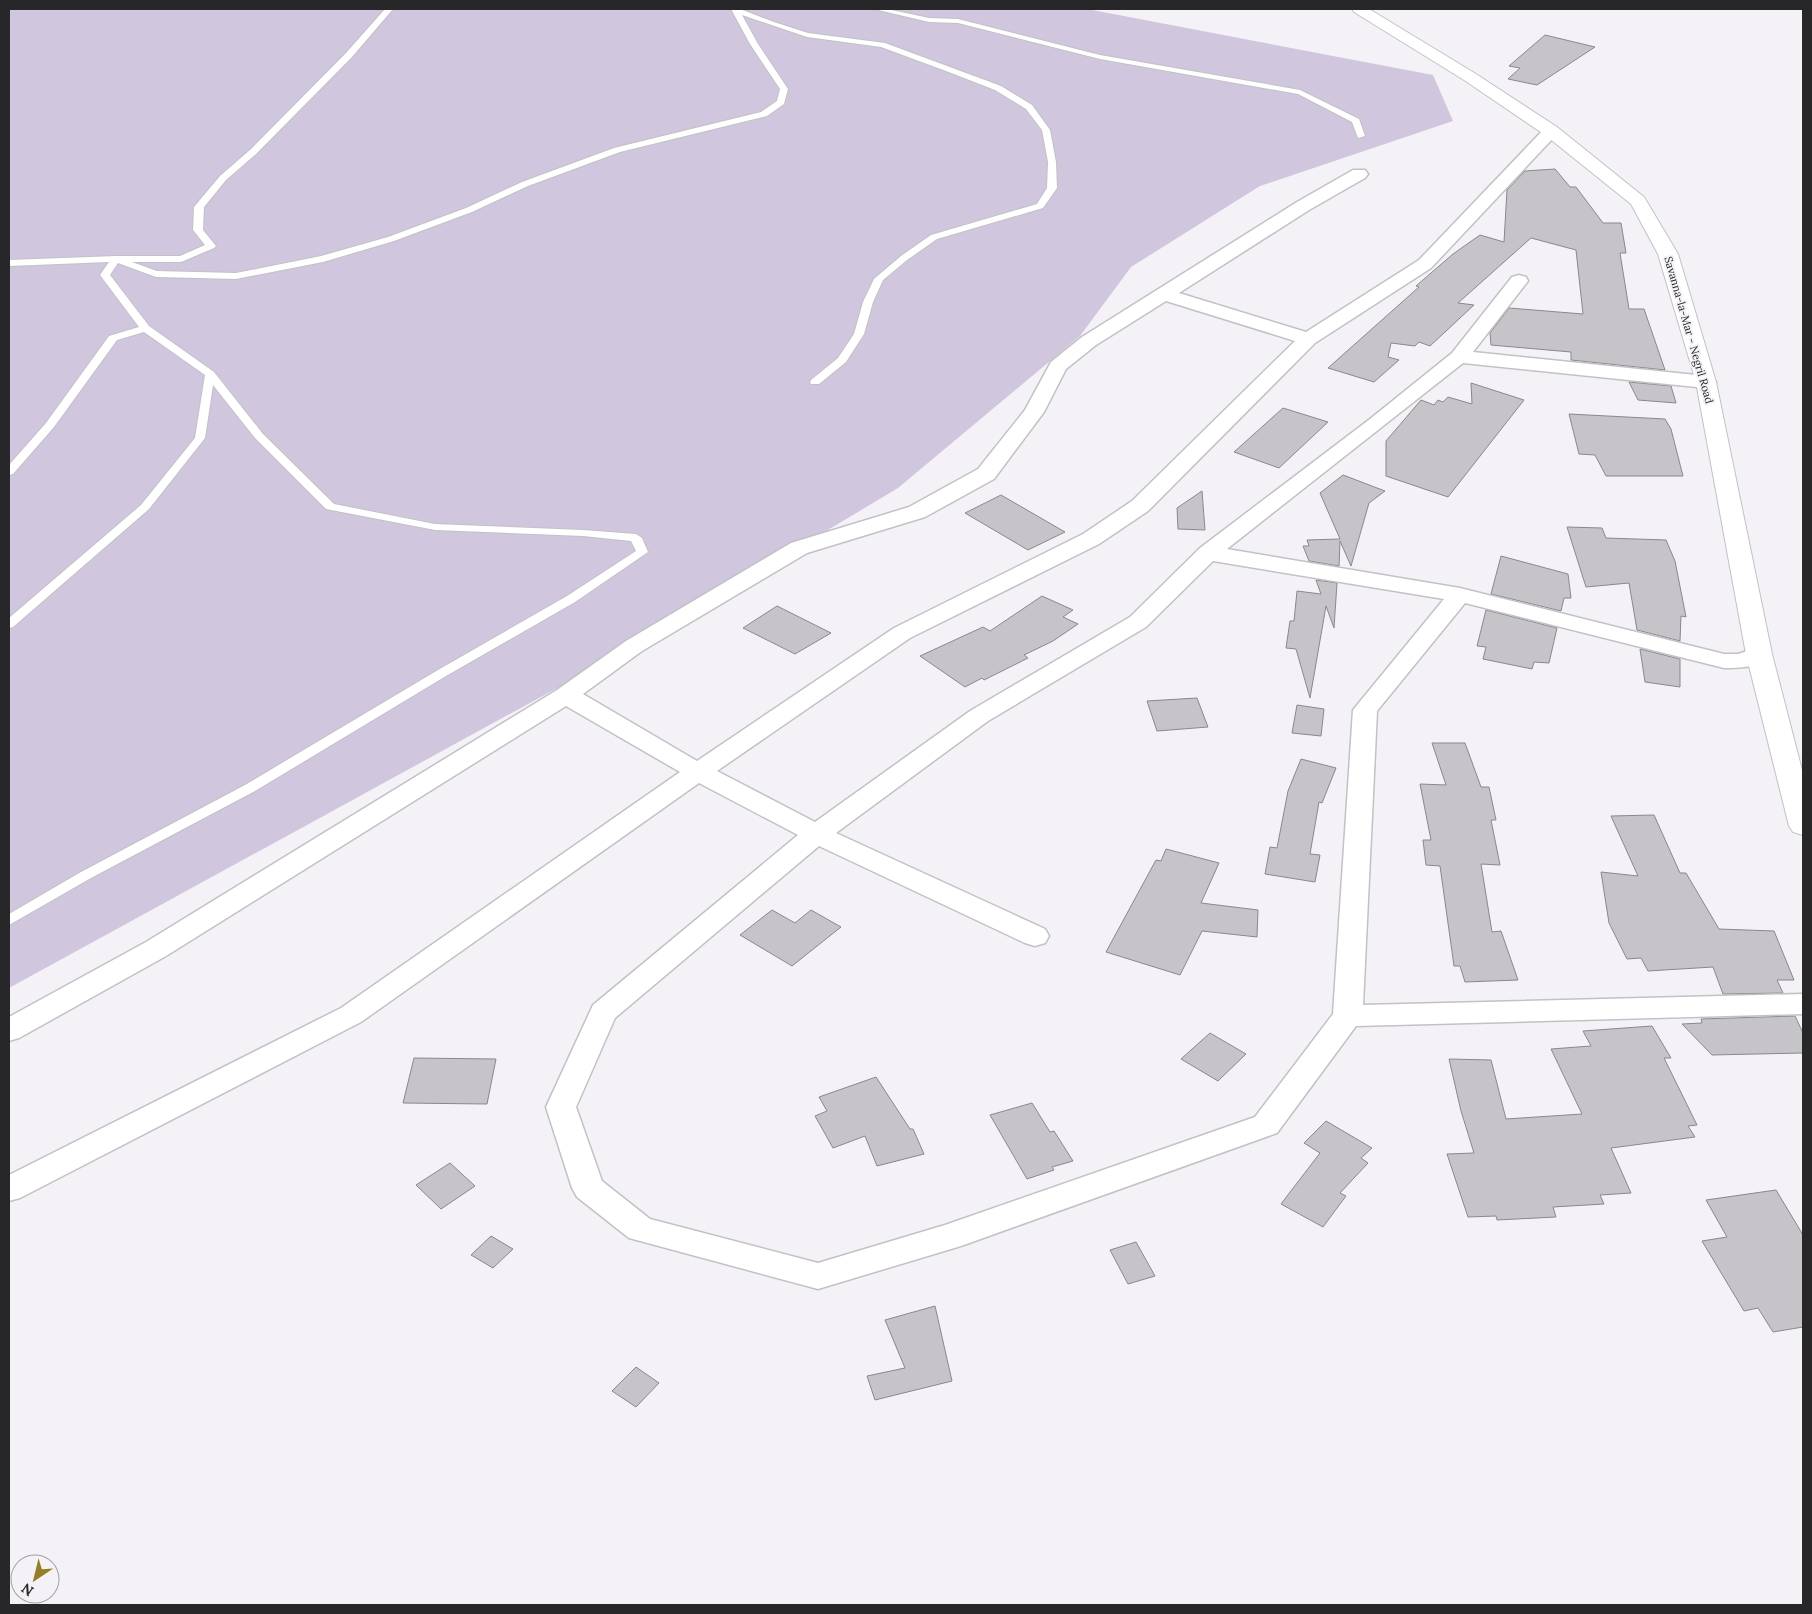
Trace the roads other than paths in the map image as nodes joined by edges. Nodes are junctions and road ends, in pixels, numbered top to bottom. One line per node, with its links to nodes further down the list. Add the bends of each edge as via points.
1 (388, 9): 8 (lane, via 349,55 223,178 200,207 198,230 211,246 181,259)
2 (735, 9): 8 (lane, via 784,89 781,102 764,114 617,150 391,239 323,259 236,276 156,274); 16 (lane, via 807,35 882,45 998,88 1029,106 1046,130 1052,162 1052,188 1040,206 934,237 904,258 879,279 859,334 842,360)
3 (878, 9): 6 (lane, via 930,20 958,21 1120,61 1300,92 1356,121)
4 (1359, 9): 5 (main road, Savanna-la-Mar - Negril Road)
5 (1551, 131): 13 (street, via 1425,264); 17 (main road, Savanna-la-Mar - Negril Road, via 1638,200 1668,254)
6 (1361, 136)
7 (1359, 174): 11 (street)
8 (116, 259): 9 (lane); 12 (lane, via 104,275)
9 (9, 263)
10 (1519, 281): 14 (street)
11 (1164, 294): 13 (street); 23 (street, via 1089,341 1058,366 1034,412 986,474 917,512 799,548 634,646)
12 (145, 328): 15 (lane); 18 (lane, via 113,338 50,425)
13 (1308, 339): 24 (street, via 1140,506 1091,539 902,633)
14 (1459, 357): 17 (street); 19 (street)
15 (210, 374): 21 (lane, via 200,438 145,508); 27 (lane, via 259,436 330,507 435,528 573,532 636,538 642,552 572,599 250,788)
16 (815, 382)
17 (1706, 382): 22 (main road, Savanna-la-Mar - Negril Road)
18 (9, 472)
19 (1208, 553): 20 (street); 26 (street, via 1138,622 979,716)
20 (1460, 595): 22 (street, via 1724,661 1741,662); 30 (street, via 1365,710)
21 (9, 624)
22 (1759, 654): 25 (main road, Savanna-la-Mar - Negril Road)
23 (566, 695): 24 (street); 31 (street, via 156,949)
24 (698, 772): 26 (street); 32 (street, via 351,1015)
25 (1803, 826)
26 (816, 834): 28 (street); 30 (street, via 604,1012 600,1020 562,1107 588,1188 640,1229 818,1276 949,1236 1266,1124)
27 (9, 920)
28 (1035, 936)
29 (1803, 1004): 30 (street)
30 (1348, 1016)
31 (9, 1030)
32 (9, 1189)

